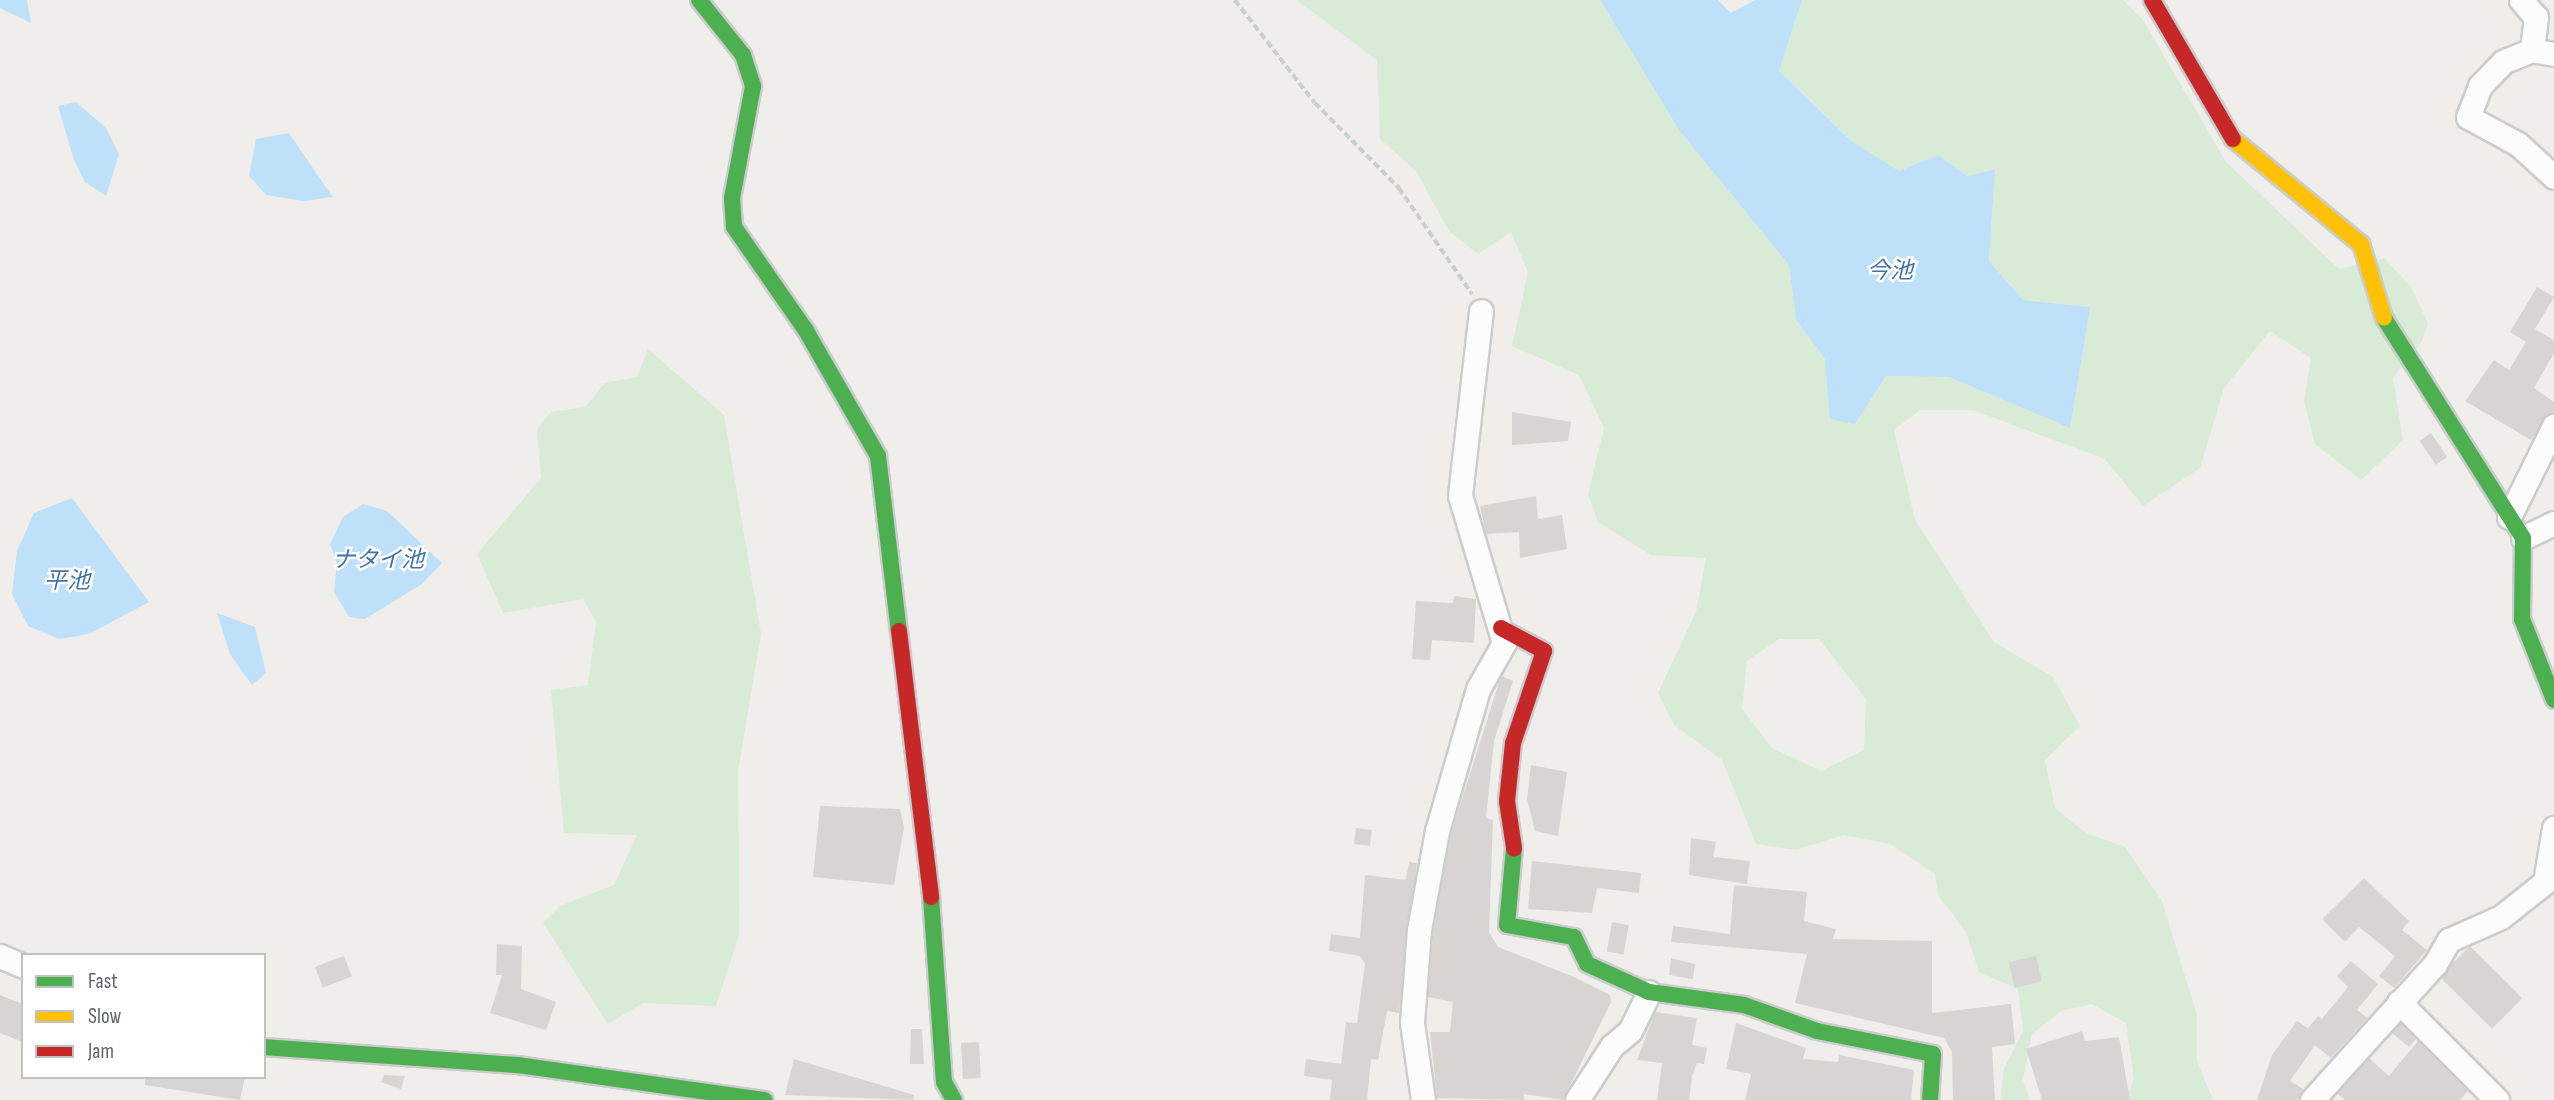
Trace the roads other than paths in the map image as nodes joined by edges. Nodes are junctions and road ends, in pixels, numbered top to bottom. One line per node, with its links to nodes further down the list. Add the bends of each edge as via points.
1 (699, 0): 22 (street, via 743,55 753,86 732,198 734,227 832,371 878,456 935,928 943,1082)
2 (2152, 0): 8 (street, via 2172,25 2227,133 2283,186 2361,244 2389,333)
3 (2521, 0): 4 (street, via 2536,17)
4 (2543, 52): 5 (street, via 2503,62 2480,86 2468,117 2518,144)
5 (2554, 177)
6 (1481, 311): 11 (street, via 1460,495)
7 (2554, 426): 8 (street)
8 (2509, 517): 10 (street)
9 (2554, 523): 10 (street)
10 (2523, 538): 12 (street, via 2522,619)
11 (1501, 628): 16 (street, via 1544,651 1513,743 1507,801 1516,828 1507,925 1574,937 1587,964); 23 (street, via 1504,643 1478,690 1437,831 1419,930 1412,1023)
12 (2554, 700)
13 (2554, 828): 17 (street, via 2545,882 2501,917 2449,940)
14 (0, 956): 15 (street)
15 (21, 965)
16 (1649, 992): 24 (street, via 1630,1031 1612,1046); 25 (street, via 1744,1005 1817,1031 1933,1054 1935,1095)
17 (2399, 1002): 26 (street); 27 (street)
18 (266, 1046): 19 (street, via 518,1065)
19 (679, 1084): 20 (street); 21 (street)
20 (702, 1100)
21 (765, 1100)
22 (954, 1100)
23 (1423, 1100)
24 (1577, 1100)
25 (1930, 1100)
26 (2312, 1100)
27 (2497, 1100)

